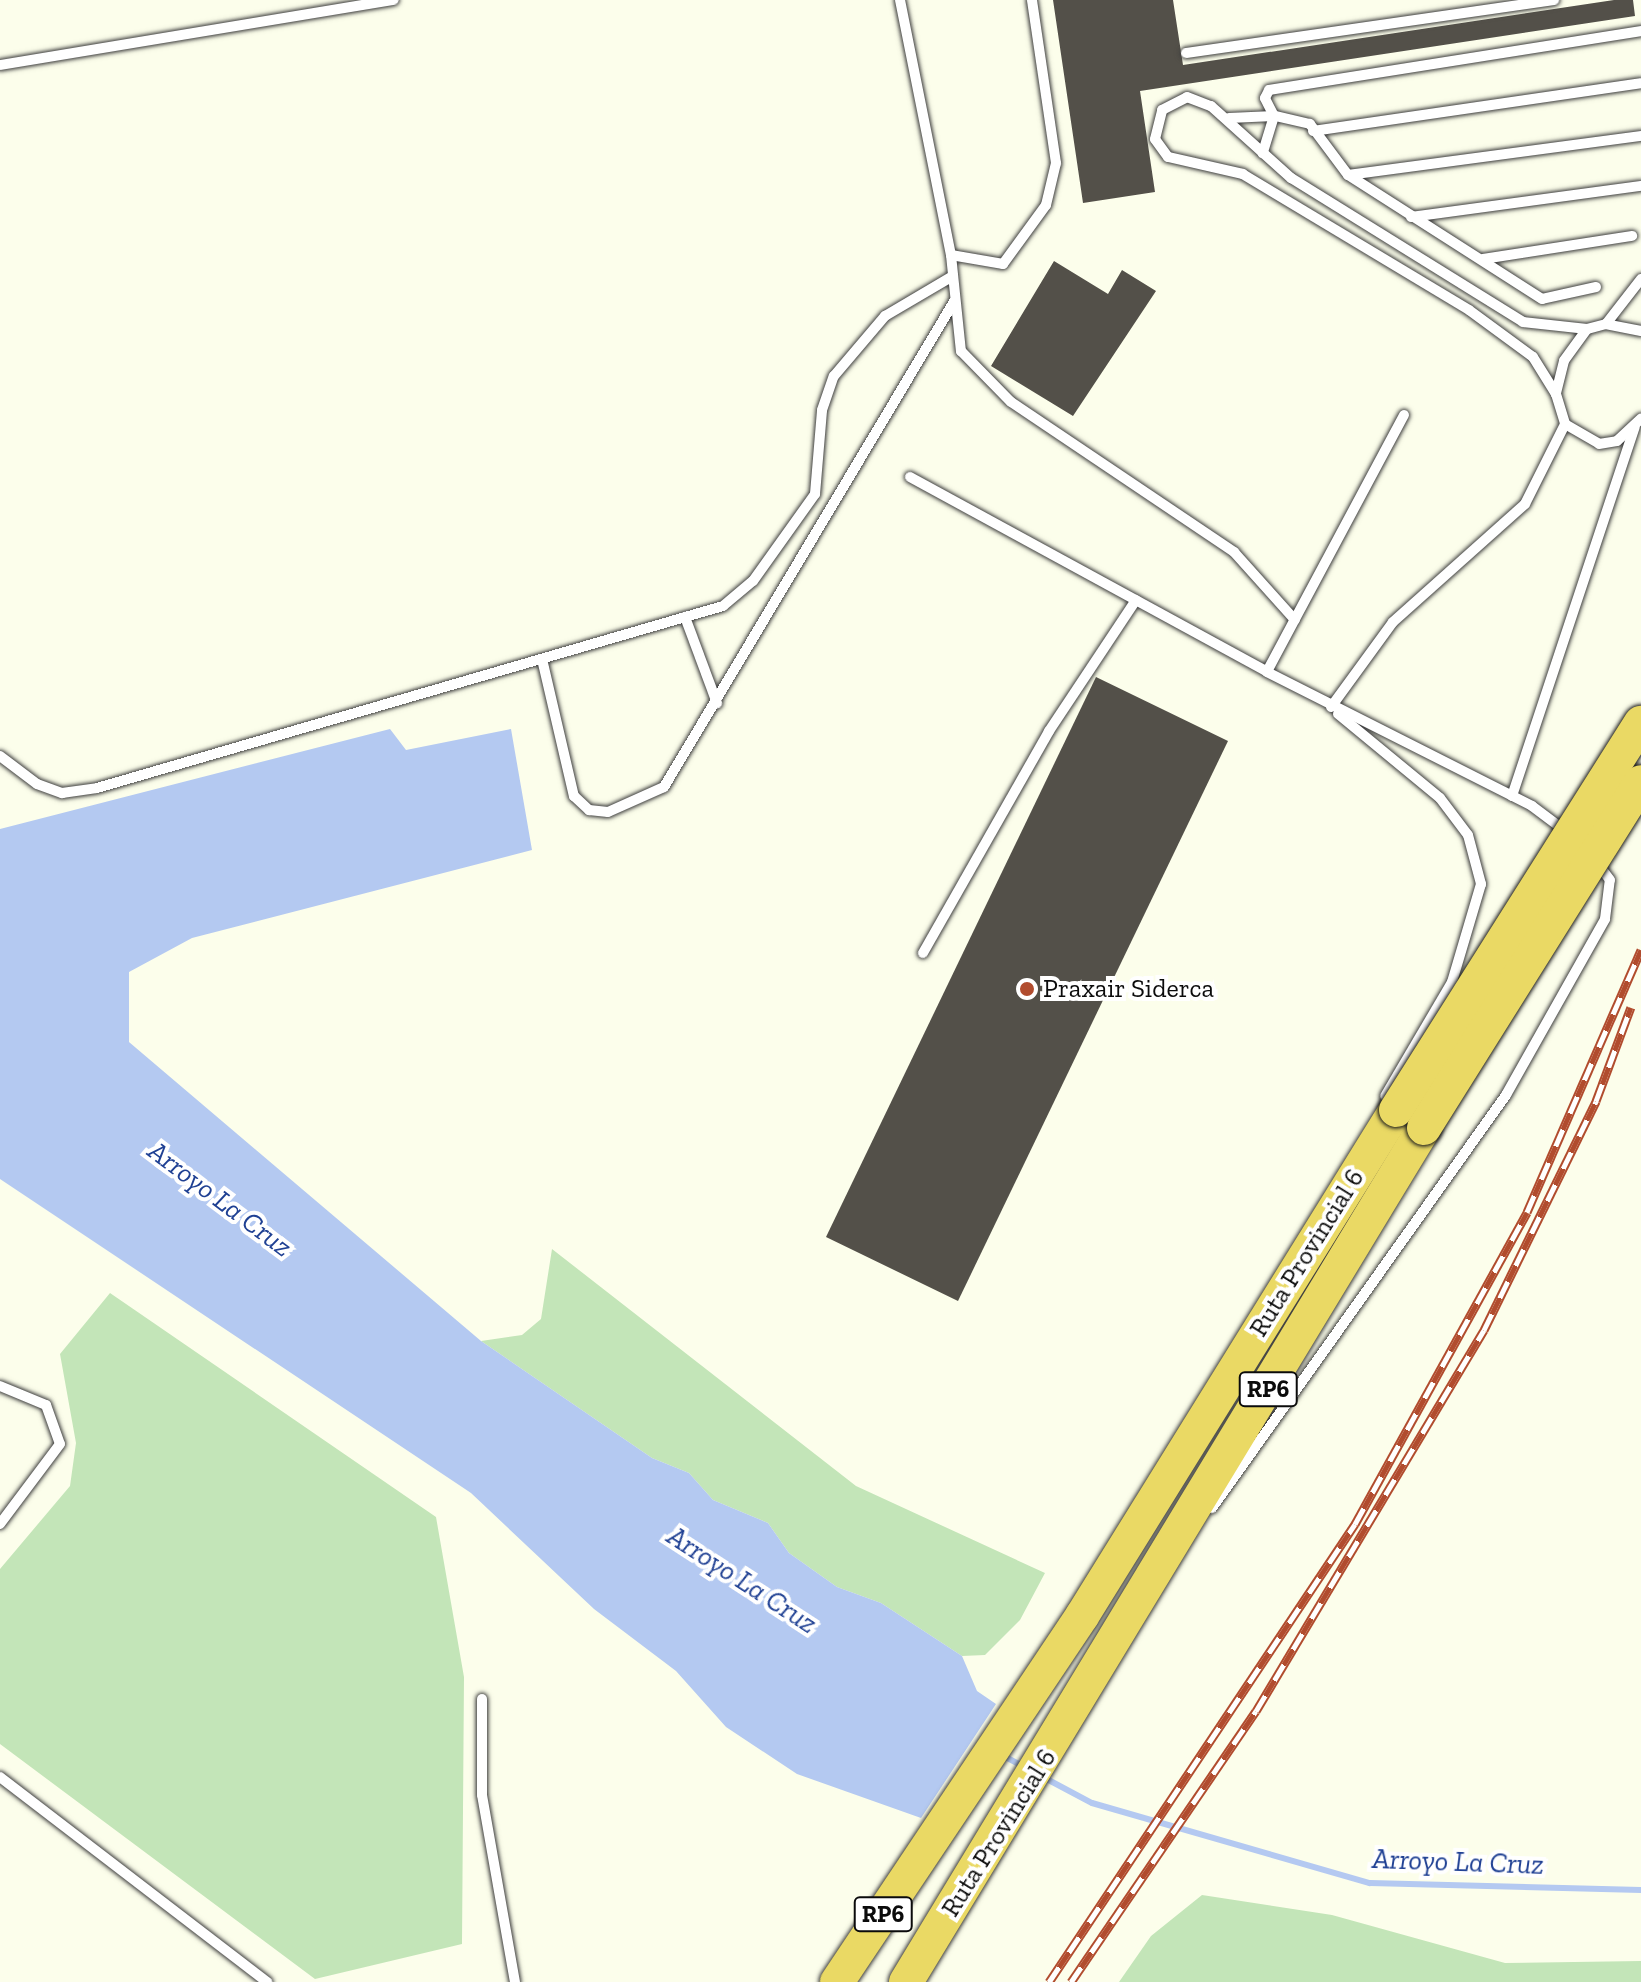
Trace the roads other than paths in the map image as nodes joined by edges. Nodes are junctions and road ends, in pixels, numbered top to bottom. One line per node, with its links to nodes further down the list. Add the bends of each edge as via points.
1 (394, 0): 7 (lane)
2 (900, 0): 18 (lane)
3 (1032, 0): 18 (lane, via 1056,163 1046,205 1003,264)
4 (1554, 0): 6 (lane)
5 (1641, 31): 9 (lane, via 1269,90 1266,107)
6 (1186, 53)
7 (0, 65)
8 (1641, 83): 11 (lane)
9 (1274, 116): 10 (lane); 11 (lane, via 1303,120); 13 (lane)
10 (1229, 118): 13 (lane); 27 (lane, via 1187,97 1162,110 1155,139 1168,157 1243,174 1469,310 1533,357)
11 (1313, 131): 14 (lane)
12 (1641, 136): 14 (lane)
13 (1263, 153): 25 (lane, via 1291,178 1523,322)
14 (1348, 175): 16 (lane)
15 (1641, 186): 16 (lane)
16 (1411, 217): 19 (lane)
17 (1632, 236): 19 (lane)
18 (951, 255): 20 (lane)
19 (1483, 259): 22 (lane, via 1542,299)
20 (953, 276): 23 (lane); 33 (lane, via 885,316 834,376 822,410 815,494 736,599)
21 (1641, 279): 24 (lane)
22 (1596, 287)
23 (955, 300): 34 (lane, via 961,351 1011,402 1234,552); 37 (lane)
24 (1606, 324): 25 (lane); 26 (lane)
25 (1587, 329): 27 (lane, via 1564,361)
26 (1641, 331)
27 (1556, 394): 30 (lane)
28 (1404, 415): 34 (lane)
29 (1638, 423): 30 (lane, via 1599,444); 42 (lane)
30 (1565, 424): 38 (lane, via 1525,504 1393,622)
31 (910, 477): 32 (lane)
32 (1136, 600): 36 (lane); 43 (lane, via 1049,731)
33 (685, 617): 35 (lane); 37 (lane)
34 (1295, 620): 36 (lane)
35 (542, 659): 37 (lane, via 574,796 589,810 627,808 656,794); 40 (lane, via 97,788 50,789)
36 (1267, 672): 38 (lane)
37 (717, 703)
38 (1331, 707): 42 (lane); 44 (lane, via 1440,798 1468,835 1481,884 1452,982)
39 (1641, 723): 44 (highway, Ruta Provincial 6 / RP6, bridge)
40 (0, 756)
41 (1641, 782): 47 (highway, Ruta Provincial 6 / RP6, bridge, via 1424,1128)
42 (1512, 796): 47 (lane, via 1586,848 1610,880 1605,919 1506,1095 1427,1213)
43 (923, 953)
44 (1382, 1113): 50 (highway, Ruta Provincial 6 / RP6, via 1226,1384)
45 (0, 1386): 46 (lane, via 46,1405 60,1444)
46 (0, 1524)
47 (1118, 1639): 55 (highway, Ruta Provincial 6 / RP6)
48 (482, 1699): 52 (lane, via 482,1795)
49 (0, 1777): 51 (lane)
50 (930, 1847): 53 (highway); 54 (highway, Ruta Provincial 6 / RP6)
51 (267, 1982)
52 (515, 1982)
53 (823, 1982)
54 (837, 1982)
55 (906, 1982)

